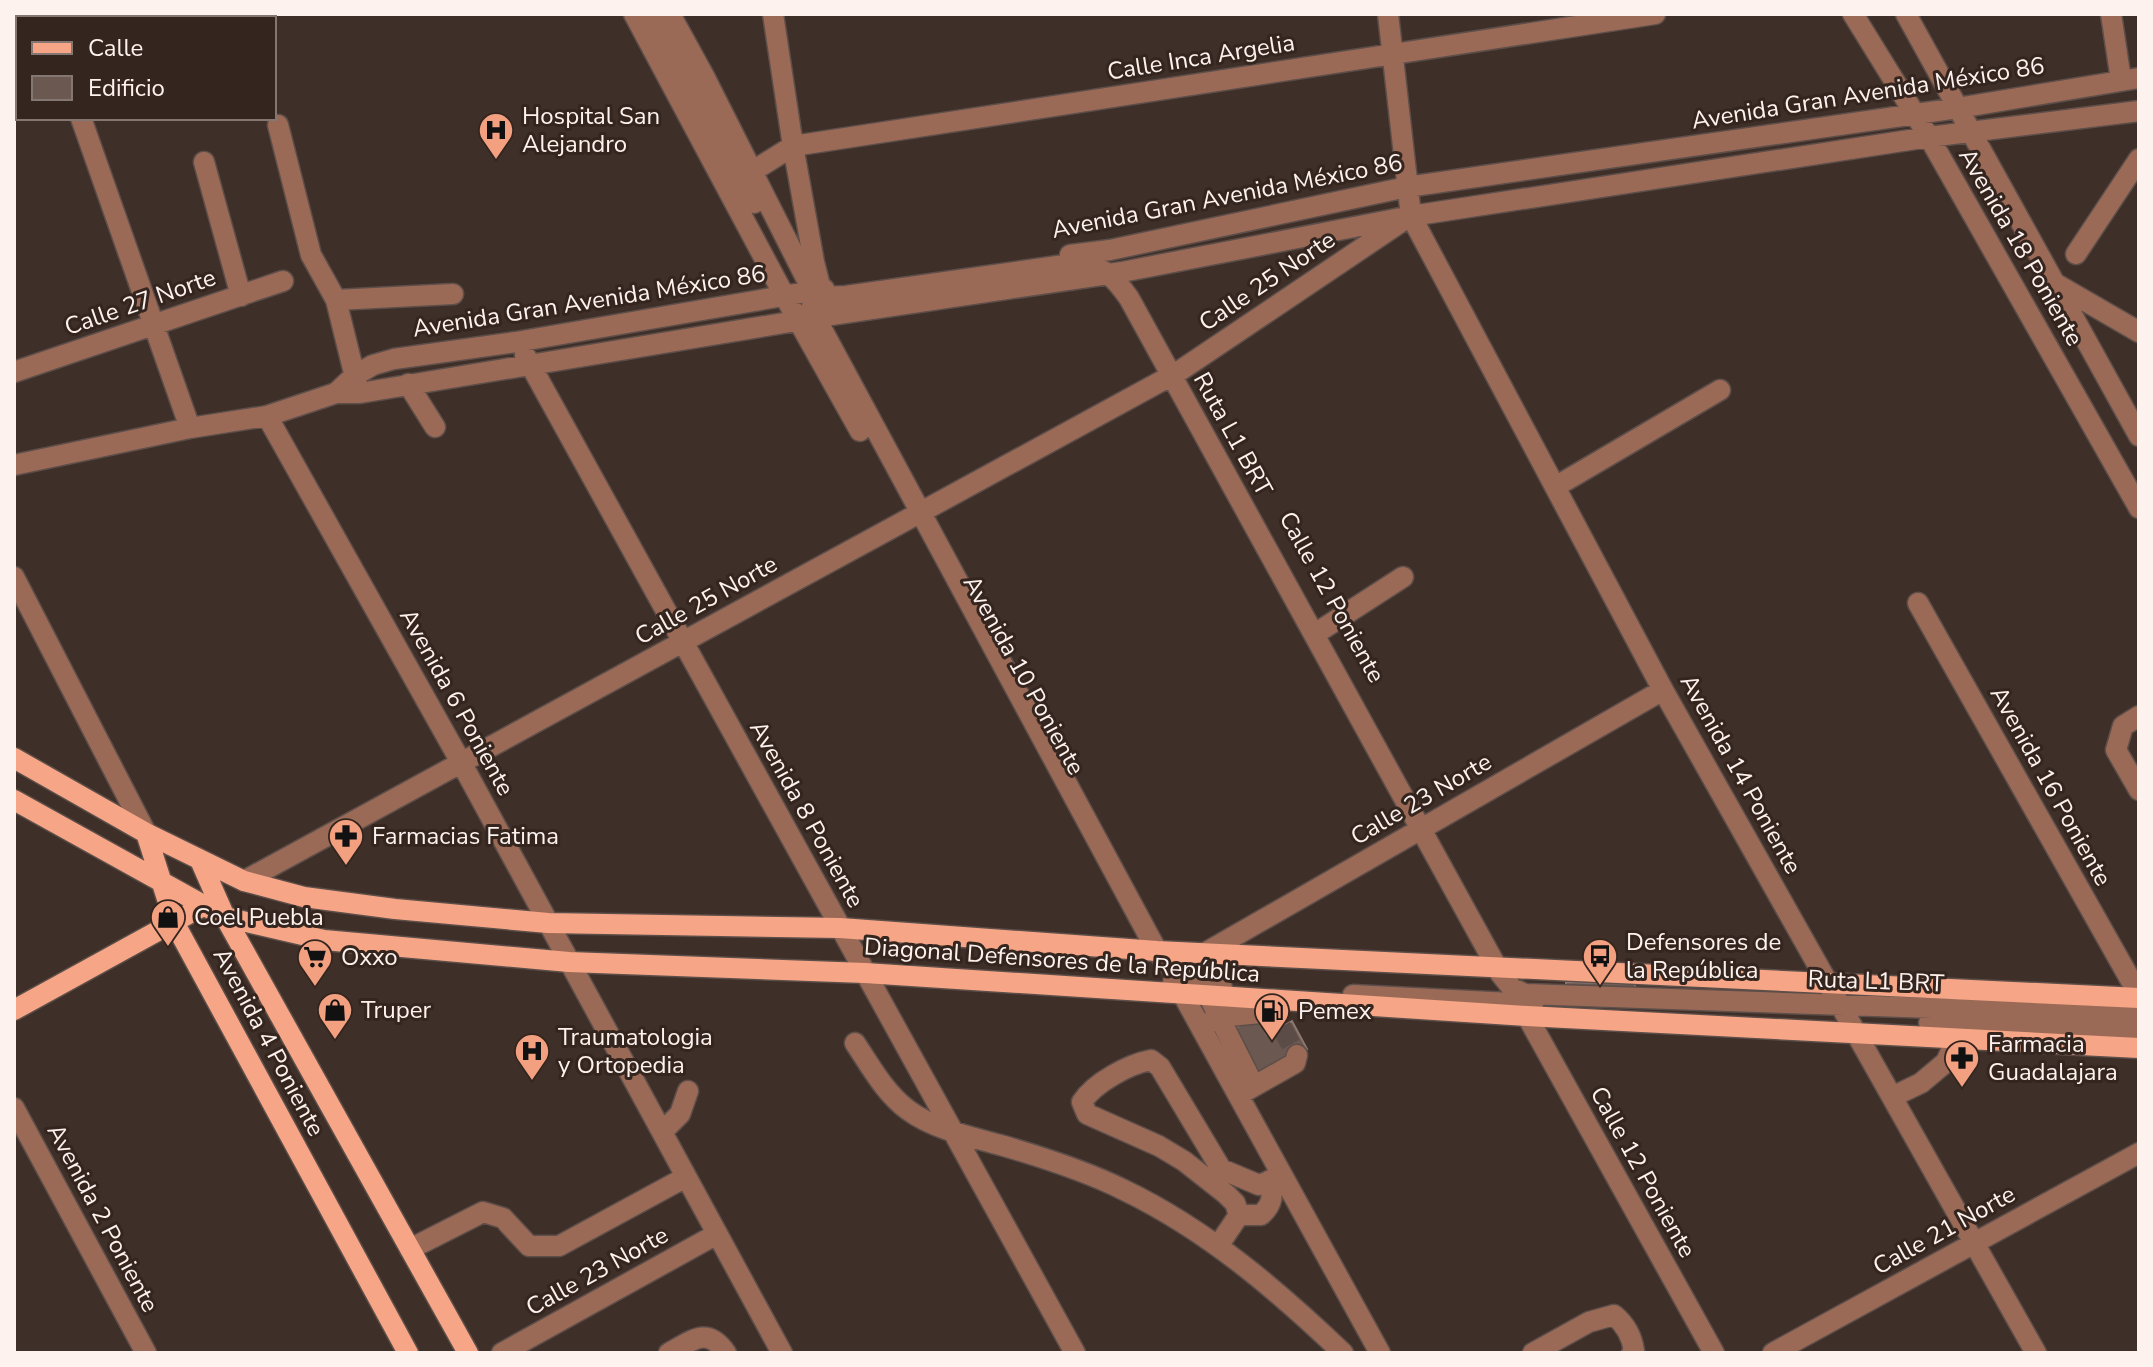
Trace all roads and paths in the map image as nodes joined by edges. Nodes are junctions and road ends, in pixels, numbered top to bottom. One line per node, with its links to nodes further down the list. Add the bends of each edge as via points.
1 (634, 14): 34 (street, Avenida 10 Poniente)
2 (650, 14): 34 (street)
3 (670, 14): 34 (street)
4 (682, 14): 23 (street, Avenida 10 Poniente)
5 (773, 14): 20 (street)
6 (1388, 14): 11 (street)
7 (1655, 14): 11 (street, Calle Inca Argelia)
8 (1853, 14): 15 (street, Avenida 18 Poniente)
9 (1906, 14): 13 (street, Avenida 18 Poniente)
10 (2111, 14): 12 (street)
11 (1394, 54): 20 (street, Calle Inca Argelia); 24 (street)
12 (2130, 79): 13 (street, Avenida Gran Avenida México 86)
13 (1958, 108): 15 (street, Avenida Gran Avenida México 86); 18 (street, Avenida 18 Poniente)
14 (2139, 111): 18 (street)
15 (1914, 114): 19 (street, Avenida 18 Poniente); 24 (street, Avenida Gran Avenida México 86)
16 (82, 120): 35 (street)
17 (278, 125): 33 (street, via 311,255)
18 (1969, 132): 19 (street); 30 (street, Avenida 18 Poniente)
19 (1929, 137): 25 (street); 50 (street, Avenida 18 Poniente)
20 (793, 146): 23 (street, Calle Inca Argelia); 34 (street, via 814,262)
21 (2139, 159): 27 (street)
22 (204, 162): 32 (street)
23 (761, 166): 34 (street, Avenida 10 Poniente)
24 (1407, 187): 25 (street); 26 (street, Avenida Gran Avenida México 86)
25 (1411, 216): 28 (street); 40 (street, Calle 25 Norte); 49 (street, Avenida 14 Poniente)
26 (1110, 250): 28 (street); 34 (street, Avenida Gran Avenida México 86)
27 (2076, 254)
28 (1116, 273): 34 (street, via 1078,263); 40 (street, Ruta L1 BRT)
29 (283, 281): 32 (street, Calle 27 Norte)
30 (2056, 284): 36 (street); 47 (street, Avenida 18 Poniente)
31 (453, 294): 33 (street)
32 (241, 296): 35 (street, Calle 27 Norte)
33 (336, 300): 41 (street)
34 (813, 302): 37 (street, Avenida Gran Avenida México 86); 38 (street, Avenida Gran Avenida México 86); 51 (street, Avenida 10 Poniente); 51 (street, Avenida 10 Poniente, via 839,341)
35 (155, 324): 39 (street, Calle 27 Norte); 46 (street)
36 (2139, 332)
37 (516, 342): 38 (street, Avenida 8 Poniente); 41 (street, Avenida Gran Avenida México 86, via 394,359 373,365)
38 (531, 364): 42 (street, Avenida Gran Avenida México 86); 56 (street, Avenida 8 Poniente)
39 (14, 372)
40 (1175, 374): 51 (street, Calle 25 Norte); 55 (street, Calle 12 Poniente); 63 (street, Ruta L1 BRT)
41 (357, 384): 42 (street, Avenida Gran Avenida México 86); 44 (street, Avenida Gran Avenida México 86)
42 (408, 384): 45 (street)
43 (1720, 390): 49 (street)
44 (267, 416): 46 (street, Avenida Gran Avenida México 86); 60 (street, Avenida 6 Poniente)
45 (435, 427)
46 (190, 428): 48 (street, Avenida Gran Avenida México 86)
47 (2139, 436)
48 (14, 465)
49 (1555, 487): 57 (street, Avenida 14 Poniente)
50 (2139, 508)
51 (920, 513): 56 (street, Calle 25 Norte); 72 (street, Avenida 10 Poniente); 72 (street, Avenida 10 Poniente)
52 (14, 577): 64 (street, Avenida 4 Poniente)
53 (1403, 577): 55 (street)
54 (1918, 603): 79 (street, Avenida 16 Poniente)
55 (1321, 630): 63 (street, Calle 12 Poniente)
56 (683, 643): 60 (street, Calle 25 Norte); 71 (street, Avenida 8 Poniente)
57 (1663, 690): 63 (street, Calle 23 Norte); 77 (street, Avenida 14 Poniente)
58 (2139, 716): 61 (street, via 2123,726 2116,750)
59 (14, 758): 64 (main road, Diagonal Defensores de la República)
60 (462, 764): 66 (street, Calle 25 Norte); 69 (street, Avenida 6 Poniente)
61 (2139, 790)
62 (14, 800): 67 (main road, Diagonal Defensores de la República)
63 (1425, 826): 73 (street, Calle 23 Norte); 75 (street, Calle 12 Poniente)
64 (146, 833): 65 (main road, Diagonal Defensores de la República); 67 (main road, Avenida 4 Poniente)
65 (200, 860): 66 (main road, Diagonal Defensores de la República); 68 (main road, Avenida 4 Poniente)
66 (244, 881): 68 (main road, Calle 25 Norte); 69 (main road, Diagonal Defensores de la República, via 304,897)
67 (161, 882): 68 (main road, Diagonal Defensores de la República); 70 (main road, Avenida 4 Poniente)
68 (215, 907): 70 (main road, Calle 25 Norte); 74 (main road, Diagonal Defensores de la República, via 324,940); 104 (main road, Avenida 4 Poniente)
69 (548, 923): 71 (main road, Diagonal Defensores de la República); 74 (street, Avenida 6 Poniente)
70 (175, 924): 80 (main road, Calle 25 Norte); 106 (main road, Avenida 4 Poniente)
71 (840, 928): 72 (main road, Diagonal Defensores de la República); 76 (street, Avenida 8 Poniente)
72 (1158, 951): 73 (main road, Diagonal Defensores de la República); 78 (street, Avenida 10 Poniente); 78 (street, Avenida 10 Poniente)
73 (1205, 953): 75 (main road, Diagonal Defensores de la República)
74 (569, 962): 76 (main road, Diagonal Defensores de la República); 96 (street, Avenida 6 Poniente)
75 (1503, 968): 77 (main road, Diagonal Defensores de la República); 84 (street, Ruta L1 BRT, via 1509,985 1525,994)
76 (865, 973): 78 (main road, Diagonal Defensores de la República); 95 (street, Avenida 8 Poniente)
77 (1828, 983): 79 (main road, Diagonal Defensores de la República); 84 (street, Avenida 14 Poniente)
78 (1197, 991): 81 (main road, Diagonal Defensores de la República); 84 (street, Ruta L1 BRT); 85 (street)
79 (2139, 997)
80 (14, 1010)
81 (1273, 1012): 83 (main road, Diagonal Defensores de la República); 85 (street)
82 (2139, 1015): 84 (street, Ruta L1 BRT)
83 (1527, 1016): 84 (main road, Diagonal Defensores de la República); 117 (street, Calle 12 Poniente)
84 (1848, 1020): 86 (street, Ruta L1 BRT); 87 (main road, Diagonal Defensores de la República); 93 (street, Avenida 14 Poniente)
85 (1210, 1022): 92 (street)
86 (2139, 1031)
87 (1957, 1038): 89 (main road, Diagonal Defensores de la República); 93 (street, via 1946,1062 1921,1083)
88 (855, 1043): 95 (street, via 896,1099)
89 (2139, 1048)
90 (1297, 1055): 92 (street, via 1295,1063)
91 (688, 1091): 96 (street, via 680,1114)
92 (1246, 1091): 99 (street)
93 (1892, 1097): 102 (street, Avenida 14 Poniente)
94 (14, 1108): 105 (street, Avenida 2 Poniente)
95 (952, 1131): 103 (street, via 1060,1163 1125,1190); 112 (street, Avenida 8 Poniente)
96 (662, 1132): 98 (street, Avenida 6 Poniente)
97 (2139, 1153): 102 (street, Calle 21 Norte)
98 (686, 1177): 101 (street, Avenida 6 Poniente); 104 (street, via 559,1246 529,1246 503,1218 483,1212)
99 (1276, 1178): 100 (street, via 1269,1208 1261,1215); 100 (street, via 1259,1185 1221,1169 1151,1060 1089,1091 1082,1102 1087,1114 1184,1161 1226,1194); 114 (street)
100 (1239, 1215): 103 (street)
101 (717, 1234): 108 (street, Calle 23 Norte); 111 (street, Avenida 6 Poniente)
102 (1974, 1243): 118 (street, Calle 21 Norte); 119 (street, Avenida 14 Poniente)
103 (1218, 1246): 113 (street, via 1298,1309)
104 (410, 1249): 107 (main road, Avenida 4 Poniente)
105 (146, 1353)
106 (408, 1353)
107 (468, 1353)
108 (502, 1353)
109 (669, 1353): 110 (street, via 706,1336)
110 (726, 1353)
111 (782, 1353)
112 (1075, 1353)
113 (1343, 1353)
114 (1380, 1353)
115 (1533, 1353): 116 (street, via 1589,1322 1614,1315 1633,1340)
116 (1632, 1353)
117 (1714, 1353)
118 (1773, 1353)
119 (2036, 1353)

